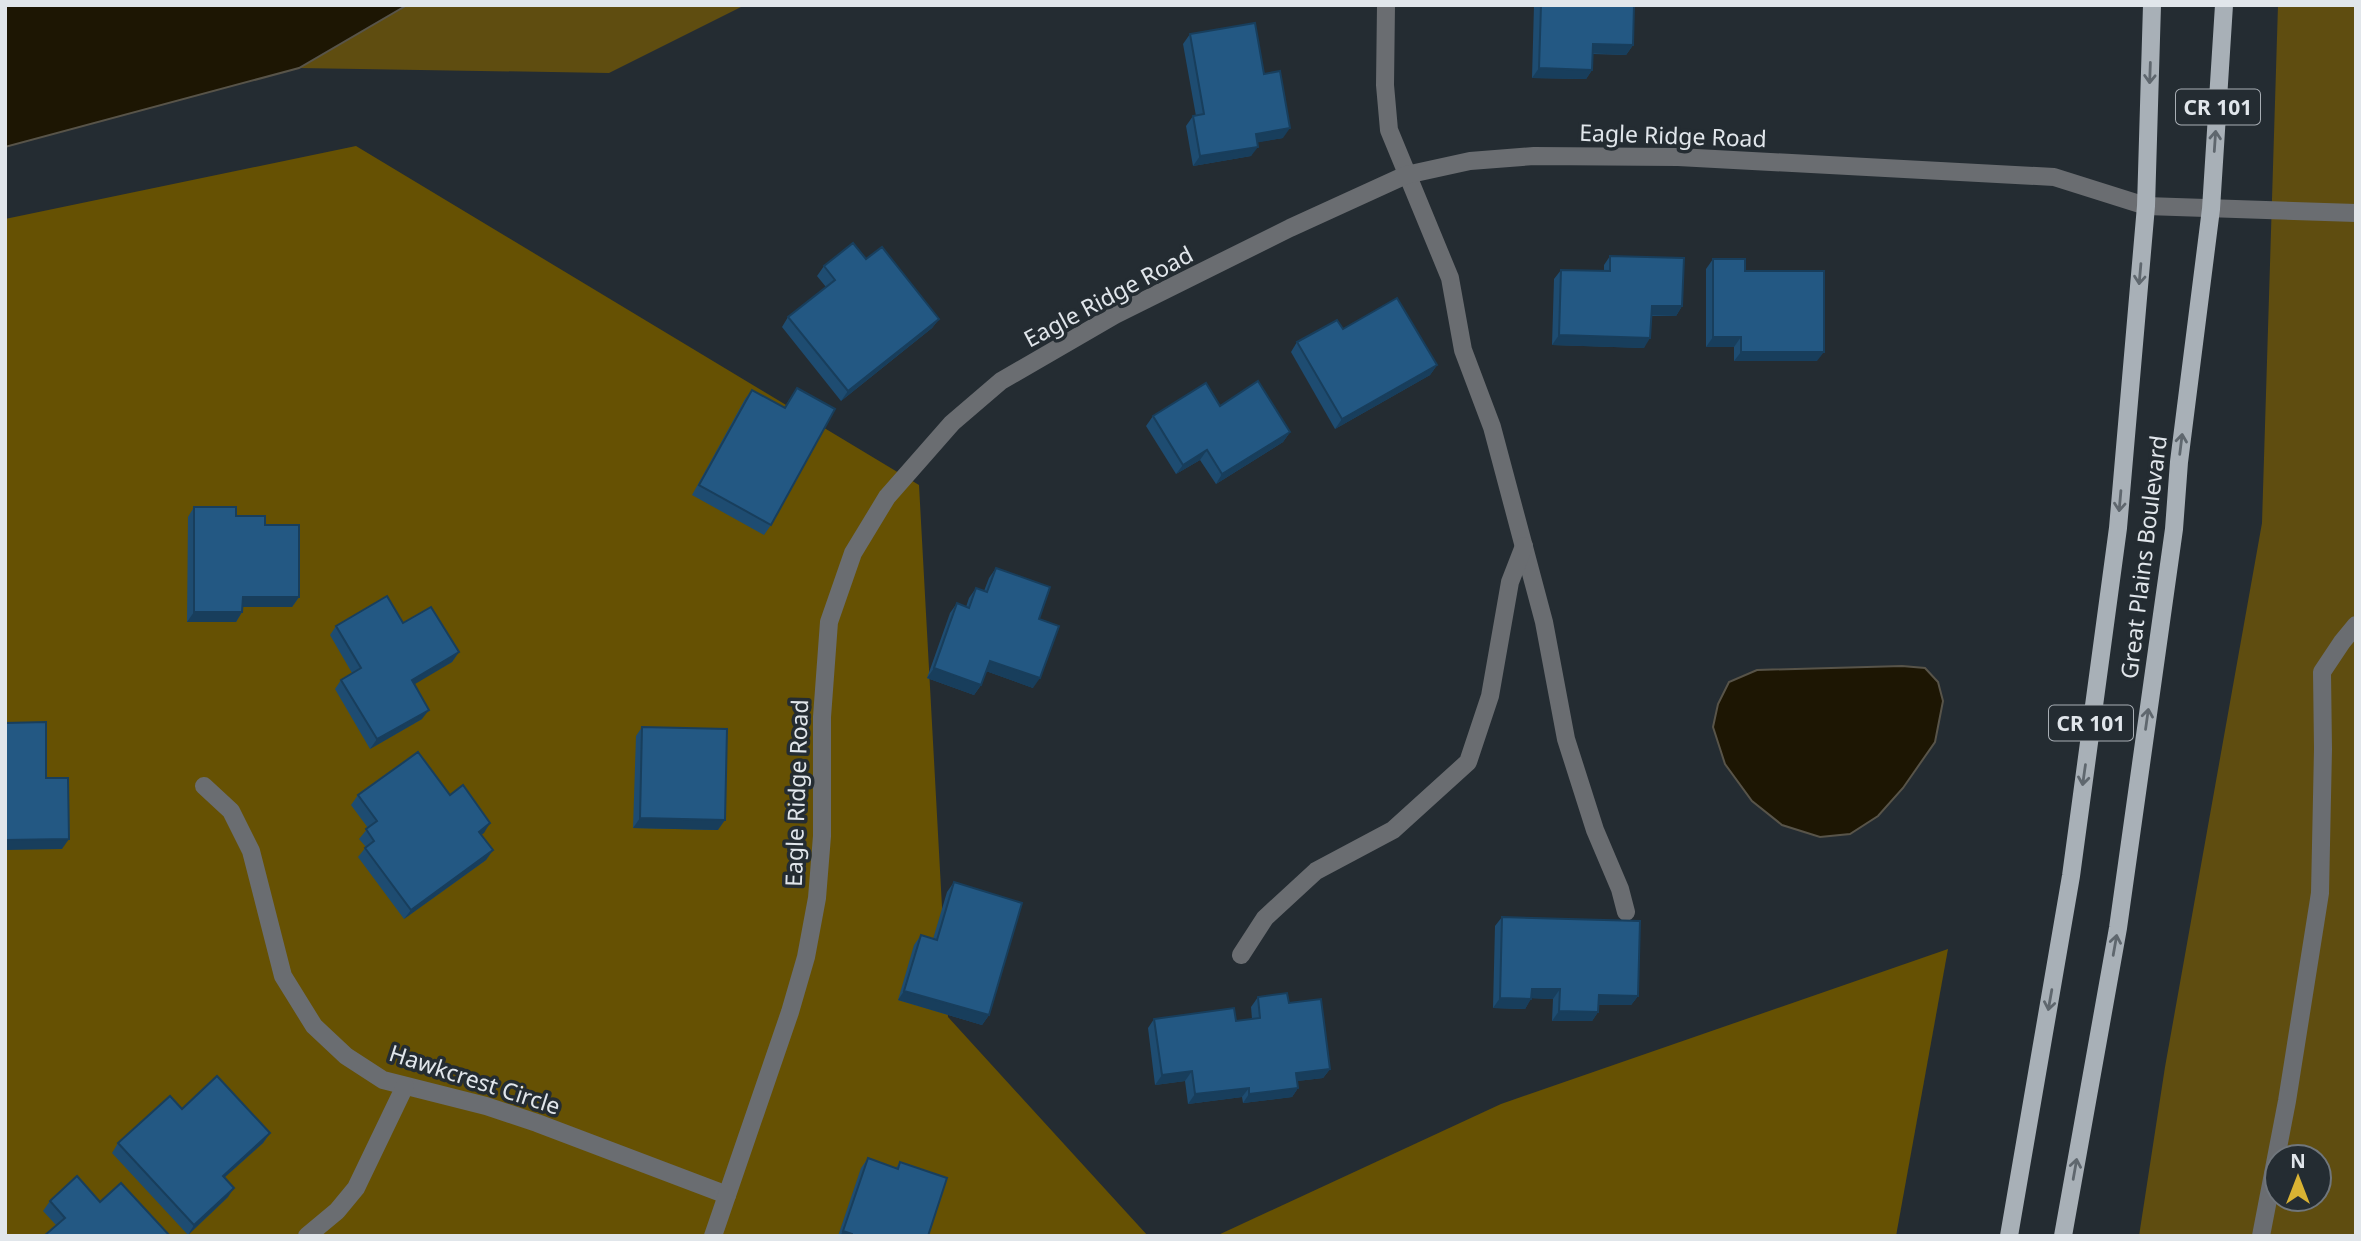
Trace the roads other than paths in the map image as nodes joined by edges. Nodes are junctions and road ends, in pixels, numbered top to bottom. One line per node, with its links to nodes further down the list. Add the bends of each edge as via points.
1 (1386, 5): 4 (street, via 1389,130)
2 (2152, 5): 5 (main road, Great Plains Boulevard / CR 101, one-way to 5)
3 (2224, 5): 6 (main road, Great Plains Boulevard / CR 101, one-way to 3)
4 (1406, 175): 5 (street, Eagle Ridge Road, via 1470,161 1534,156 1678,157 2054,177); 8 (street, via 1450,278 1464,350 1492,427); 14 (street, Eagle Ridge Road, via 1115,315 1001,381 952,423 887,497 853,552 829,622 821,717 817,898 790,1012)
5 (2146, 206): 6 (street, Eagle Ridge Road); 17 (main road, Great Plains Boulevard / CR 101, one-way to 17, via 2118,528 2071,876)
6 (2211, 209): 7 (street, Eagle Ridge Road); 18 (main road, Great Plains Boulevard / CR 101, one-way to 6, via 2118,928 2174,529)
7 (2356, 214)
8 (1524, 545): 11 (street, via 1566,739); 12 (street, via 1510,582 1490,696 1468,762 1393,830 1315,871 1265,918)
9 (2356, 625): 19 (street, via 2322,672 2320,893)
10 (204, 786): 13 (street, Hawkcrest Circle, via 231,811 251,851 283,976 314,1026 346,1056 383,1080)
11 (1626, 912)
12 (1241, 955)
13 (405, 1086): 14 (street, Hawkcrest Circle, via 537,1123); 15 (street, via 356,1188)
14 (726, 1195): 16 (street, Eagle Ridge Road)
15 (307, 1236)
16 (713, 1236)
17 (2009, 1236)
18 (2063, 1236)
19 (2261, 1236)

